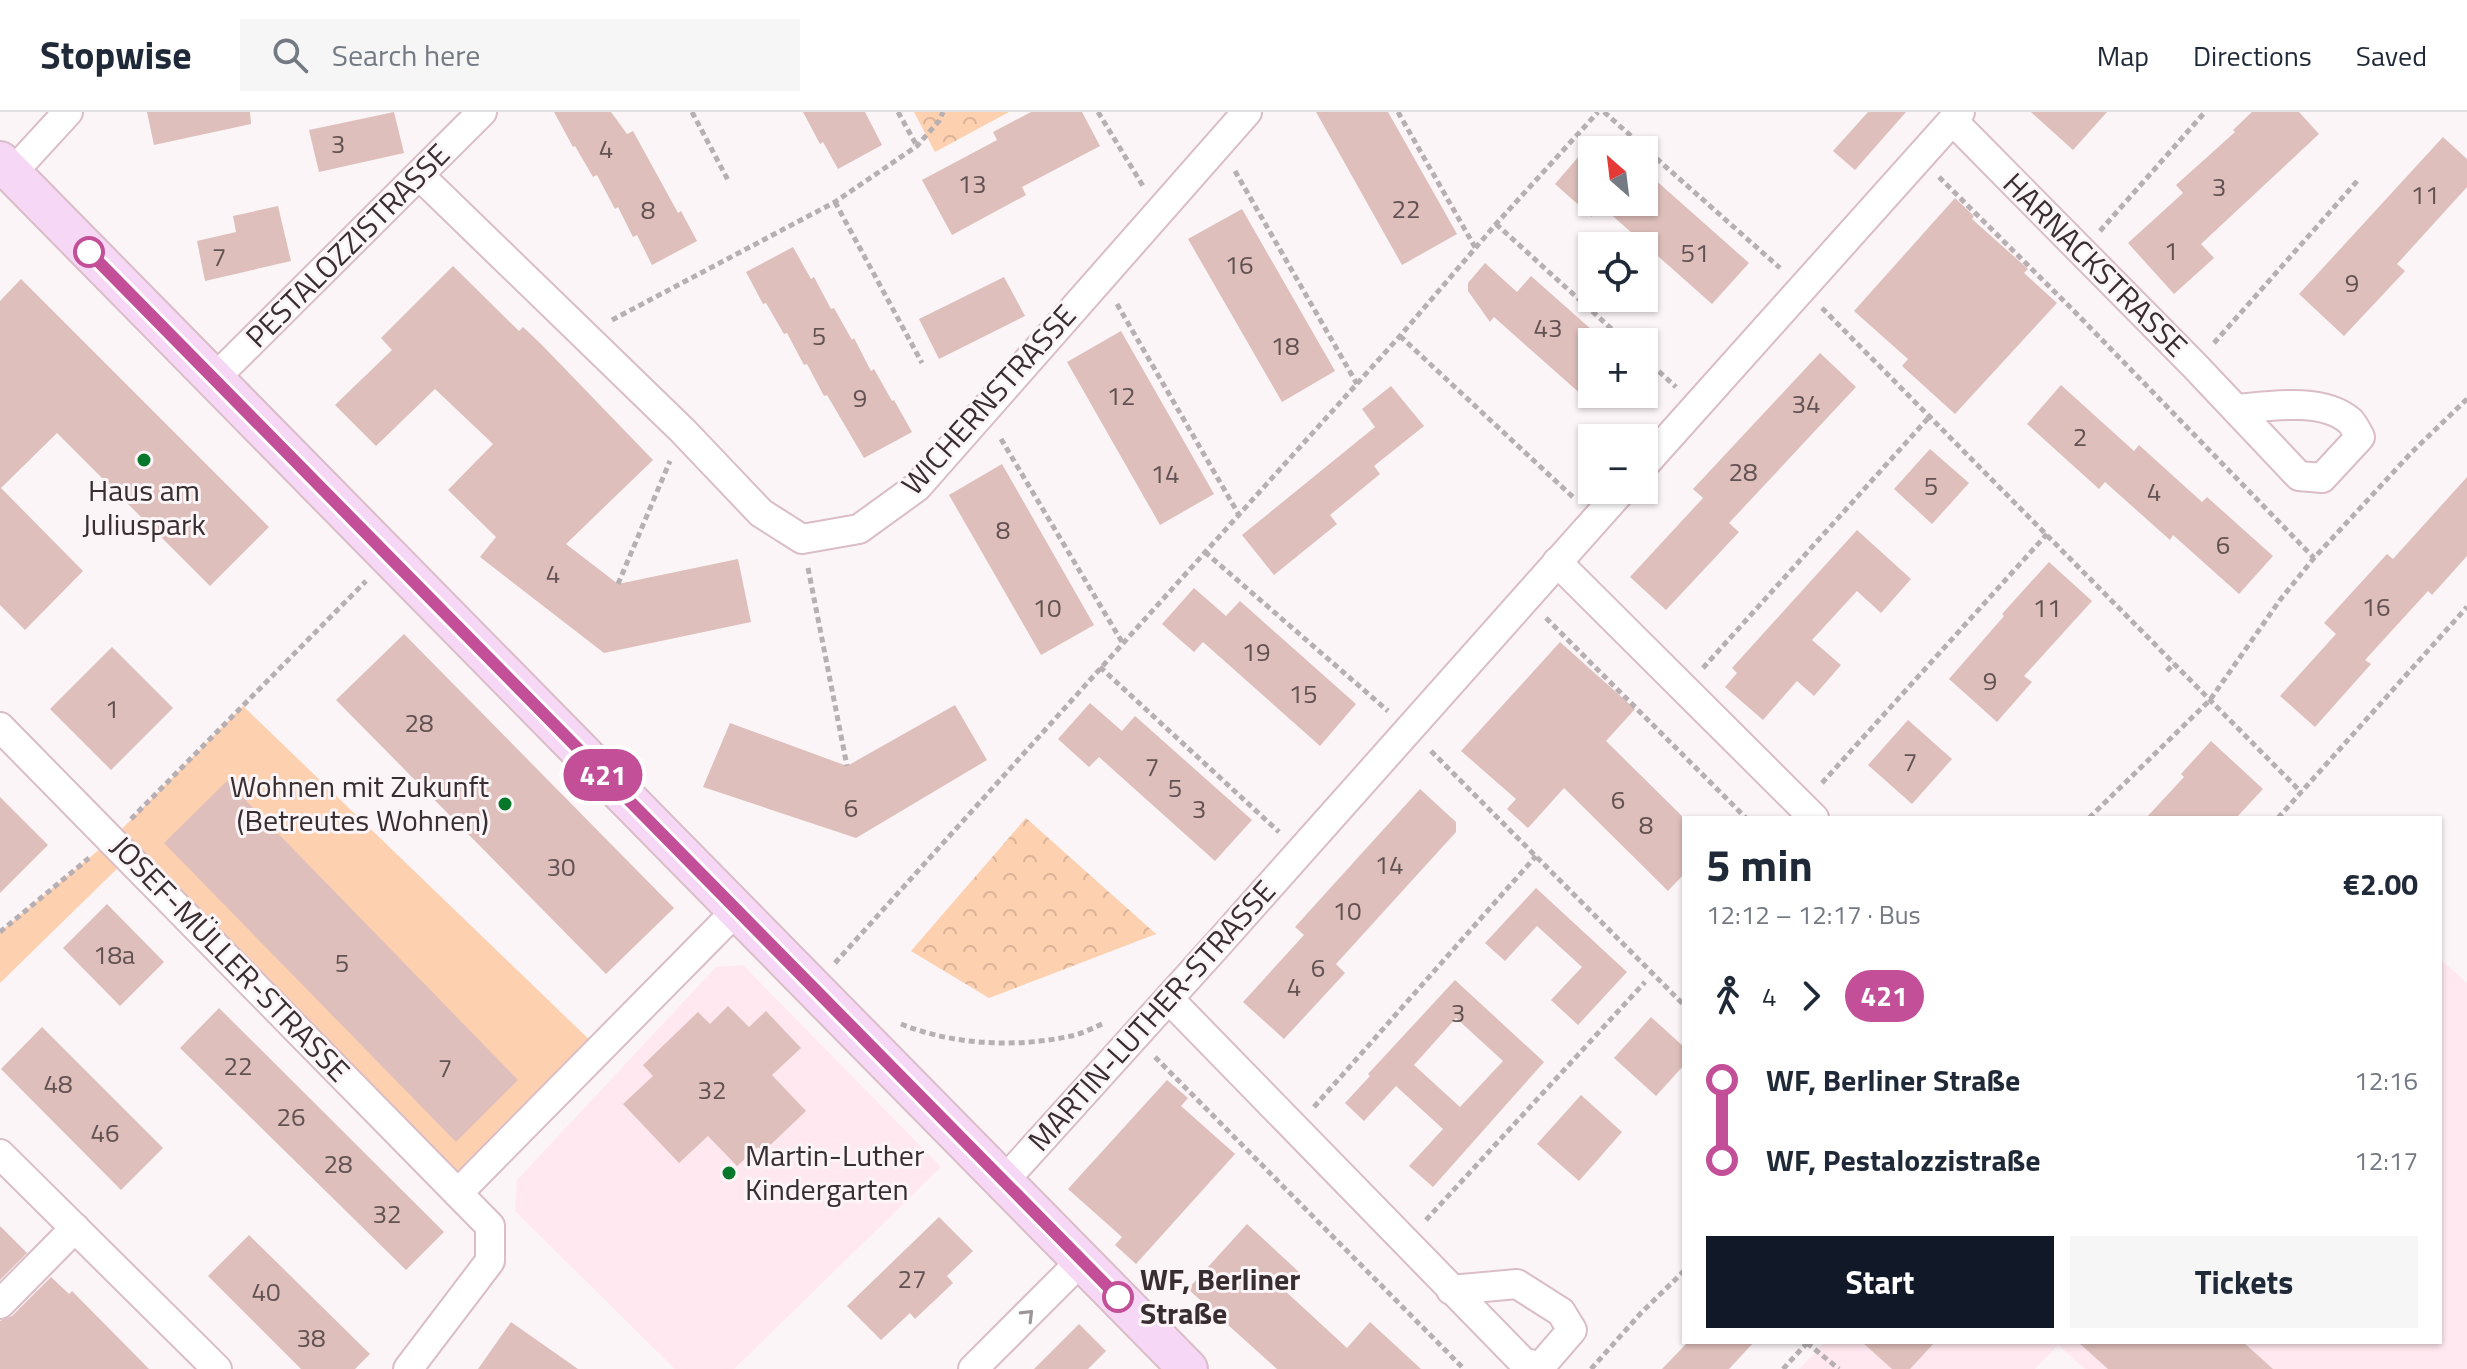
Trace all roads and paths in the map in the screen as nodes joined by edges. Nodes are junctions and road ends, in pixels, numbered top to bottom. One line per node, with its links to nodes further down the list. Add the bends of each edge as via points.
1 (68, 112): 16 (street)
2 (482, 112): 17 (street, PESTALOZZISTRASSE)
3 (692, 112): 19 (path)
4 (898, 112): 14 (path)
5 (943, 112): 14 (path)
6 (1098, 112): 21 (path)
7 (1247, 112): 13 (street, WICHERNSTRASSE)
8 (1398, 112): 23 (path)
9 (1598, 112): 22 (path)
10 (1604, 112): 26 (path)
11 (2205, 112): 24 (path)
12 (1956, 116): 15 (street); 24 (street, HARNACKSTRASSE)
13 (1219, 143): 21 (street, WICHERNSTRASSE); 34 (path)
14 (917, 146): 20 (path)
15 (1920, 157): 26 (street); 49 (path)
16 (6, 167): 33 (street)
17 (420, 176): 28 (street); 33 (street, PESTALOZZISTRASSE)
18 (2359, 179): 31 (path)
19 (729, 182)
20 (835, 202): 28 (path); 30 (path)
21 (1157, 211): 25 (street, WICHERNSTRASSE)
22 (1496, 224): 23 (path); 27 (path)
23 (1476, 249): 29 (path)
24 (2082, 251): 31 (street, HARNACKSTRASSE)
25 (1101, 276): 38 (street, WICHERNSTRASSE); 43 (path)
26 (1803, 288): 36 (street); 39 (path)
27 (1611, 328)
28 (583, 336): 40 (street)
29 (1400, 336): 34 (path); 44 (path)
30 (922, 363)
31 (2194, 365): 37 (street, HARNACKSTRASSE)
32 (1658, 371): 36 (path)
33 (214, 379): 48 (street)
34 (1357, 384): 43 (path)
35 (2467, 399): 49 (path)
36 (1697, 406): 41 (street)
37 (2237, 409)
38 (984, 411): 46 (street, WICHERNSTRASSE, via 917,487 859,529); 54 (path)
39 (1930, 416): 45 (path); 58 (path)
40 (683, 431): 46 (street, via 761,513); 51 (path)
41 (1658, 449)
42 (1609, 504): 44 (street, MARTIN-LUTHER-STRASSE)
43 (1239, 515): 47 (path)
44 (1596, 519): 50 (street, MARTIN-LUTHER-STRASSE)
45 (2047, 534): 55 (path); 64 (path)
46 (802, 539): 62 (path)
47 (1205, 552): 54 (path); 61 (path)
48 (390, 557): 68 (path); 71 (street)
49 (2314, 558): 59 (path)
50 (1557, 562): 52 (street, MARTIN-LUTHER-STRASSE); 58 (street)
51 (618, 584)
52 (1525, 598): 61 (street, MARTIN-LUTHER-STRASSE); 65 (path)
53 (2467, 607): 63 (path)
54 (1122, 642): 56 (path)
55 (2174, 663): 57 (path); 59 (path)
56 (1100, 667): 69 (path); 74 (path)
57 (2167, 671)
58 (1685, 688): 64 (street)
59 (2210, 700): 63 (path); 66 (path)
60 (0, 727): 68 (street, JOSEF-MÜLLER-STRASSE)
61 (1408, 728): 69 (street, MARTIN-LUTHER-STRASSE); 70 (path)
62 (847, 766)
63 (2301, 792): 67 (path)
64 (1808, 812)
65 (1744, 816)
66 (2091, 816)
67 (2280, 816)
68 (112, 839): 72 (path); 83 (street, JOSEF-MÜLLER-STRASSE)
69 (1299, 851): 75 (street, MARTIN-LUTHER-STRASSE)
70 (1536, 856): 76 (path); 80 (path)
71 (736, 911): 74 (street); 83 (street)
72 (0, 932)
73 (1645, 982): 85 (path)
74 (812, 988): 82 (street)
75 (1169, 999): 79 (street, MARTIN-LUTHER-STRASSE); 80 (street)
76 (1682, 1003)
77 (894, 1021): 78 (path, via 922,1032 997,1045 1072,1036)
78 (1110, 1021)
79 (1135, 1036): 82 (street, MARTIN-LUTHER-STRASSE); 96 (path)
80 (1295, 1129): 85 (street)
81 (0, 1154): 84 (street)
82 (1004, 1181): 86 (street)
83 (458, 1193): 93 (street, JOSEF-MÜLLER-STRASSE, via 490,1226 490,1261)
84 (75, 1228): 89 (street); 92 (street)
85 (1405, 1243): 88 (street)
86 (1082, 1260): 94 (street, one-way to 86); 95 (street)
87 (1682, 1273): 97 (path)
88 (1451, 1290)
89 (0, 1304)
90 (1805, 1344): 98 (path)
91 (1809, 1344): 99 (path)
92 (217, 1369)
93 (408, 1369)
94 (973, 1369)
95 (1188, 1369)
96 (1464, 1369)
97 (1591, 1369)
98 (1783, 1369)
99 (1839, 1369)

